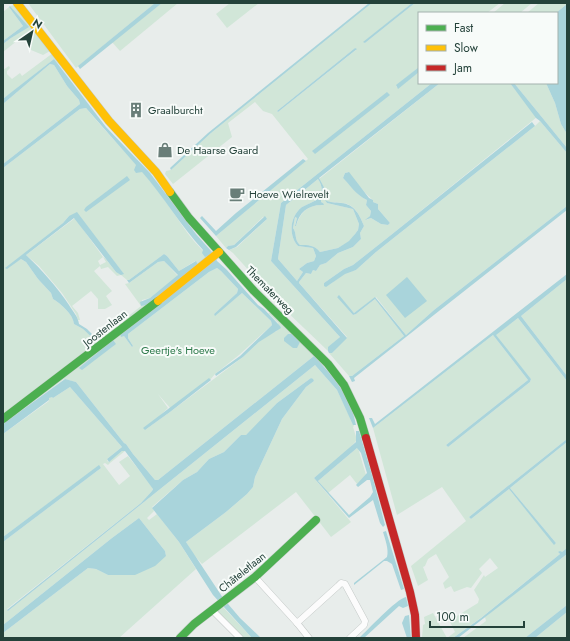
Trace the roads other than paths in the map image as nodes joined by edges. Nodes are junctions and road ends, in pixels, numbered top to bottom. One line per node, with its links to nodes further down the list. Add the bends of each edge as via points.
1 (17, 3): 2 (street, Thematerweg, via 93,102 156,172)
2 (214, 256): 3 (street, Joostenlaan); 12 (street, Thematerweg, via 254,291 328,364 350,397 360,418 402,564 415,615)
3 (3, 419)
4 (316, 520): 5 (street, Châteletlaan)
5 (256, 577): 6 (street, Châteletlaan); 7 (street)
6 (215, 608): 8 (street, Châteletlaan); 9 (street)
7 (297, 622): 10 (street); 11 (street, via 341,583 346,584 365,621)
8 (180, 638)
9 (240, 638)
10 (309, 638)
11 (350, 638)
12 (416, 638)

